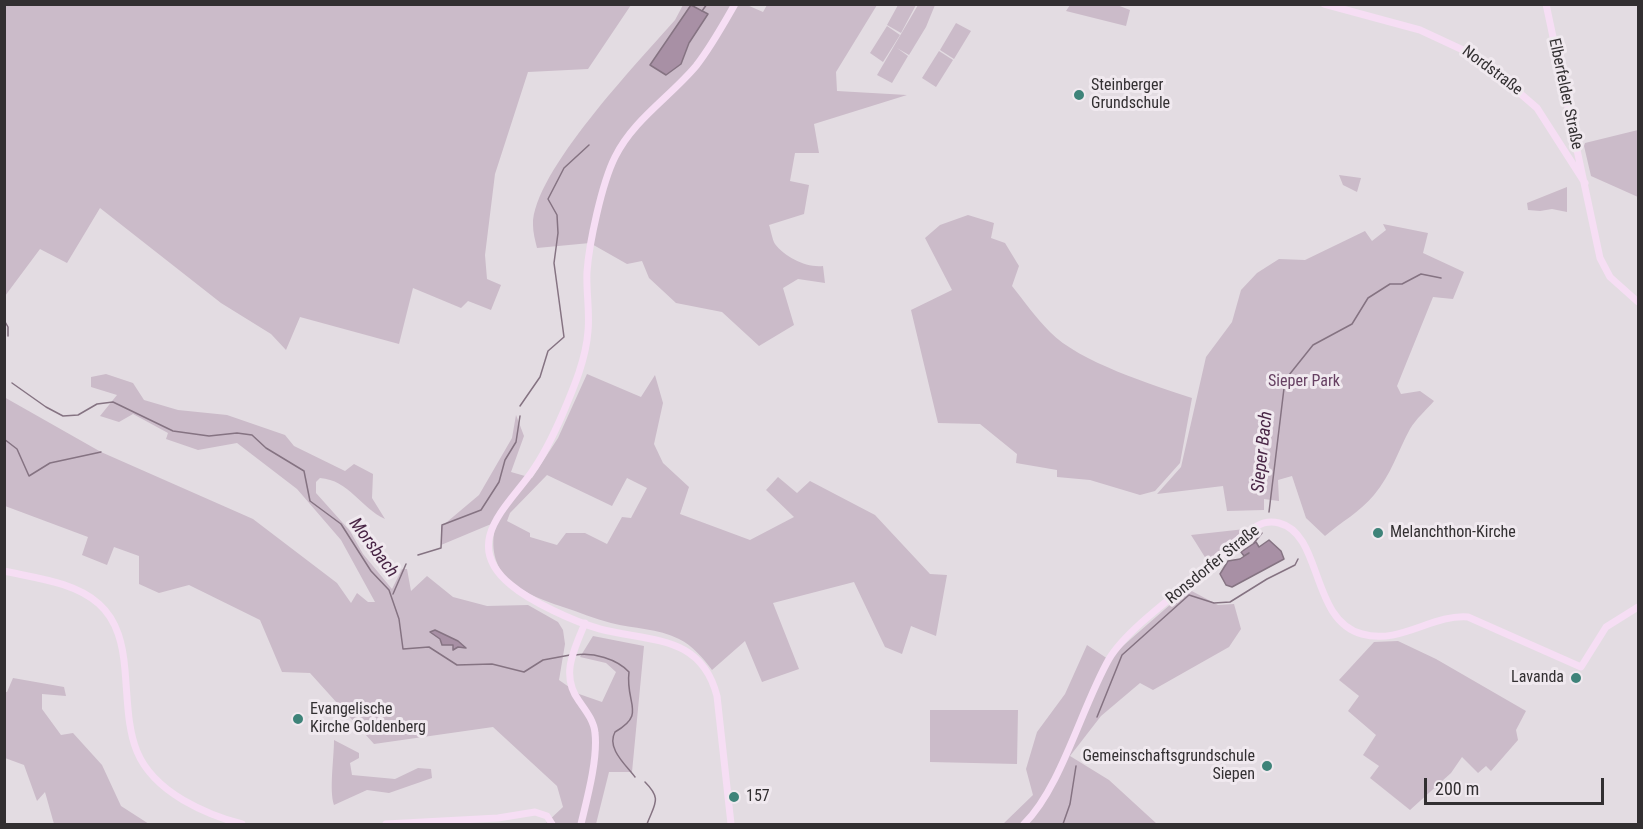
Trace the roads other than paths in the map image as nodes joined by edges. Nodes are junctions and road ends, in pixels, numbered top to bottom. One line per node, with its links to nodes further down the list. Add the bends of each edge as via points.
1 (735, 4): 8 (main road, via 696,64 631,131 614,158 588,263 588,331 577,377 543,454 502,507 490,533 491,555 507,582 527,596)
2 (1324, 4): 4 (main road, Nordstraße, via 1420,30 1478,57 1537,108)
3 (1546, 4): 4 (main road, Elberfelder Straße)
4 (1585, 183): 5 (main road, Elberfelder Straße, via 1603,267)
5 (1638, 302)
6 (4, 571): 9 (main road, via 67,587 104,608 122,644 130,726 146,770 158,784 193,806)
7 (1638, 608): 14 (main road, Ronsdorfer Straße, via 1606,627 1581,667 1468,617 1393,636 1361,634 1346,628 1334,615 1294,533 1281,524 1264,523 1236,542 1119,645 1044,797)
8 (585, 623): 12 (main road, via 568,672 571,688 591,719 595,733); 13 (main road, via 671,643 692,654 704,668 717,696)
9 (242, 825)
10 (386, 825): 11 (main road, via 535,812 547,816)
11 (552, 825)
12 (581, 825)
13 (731, 825)
14 (1024, 825)

